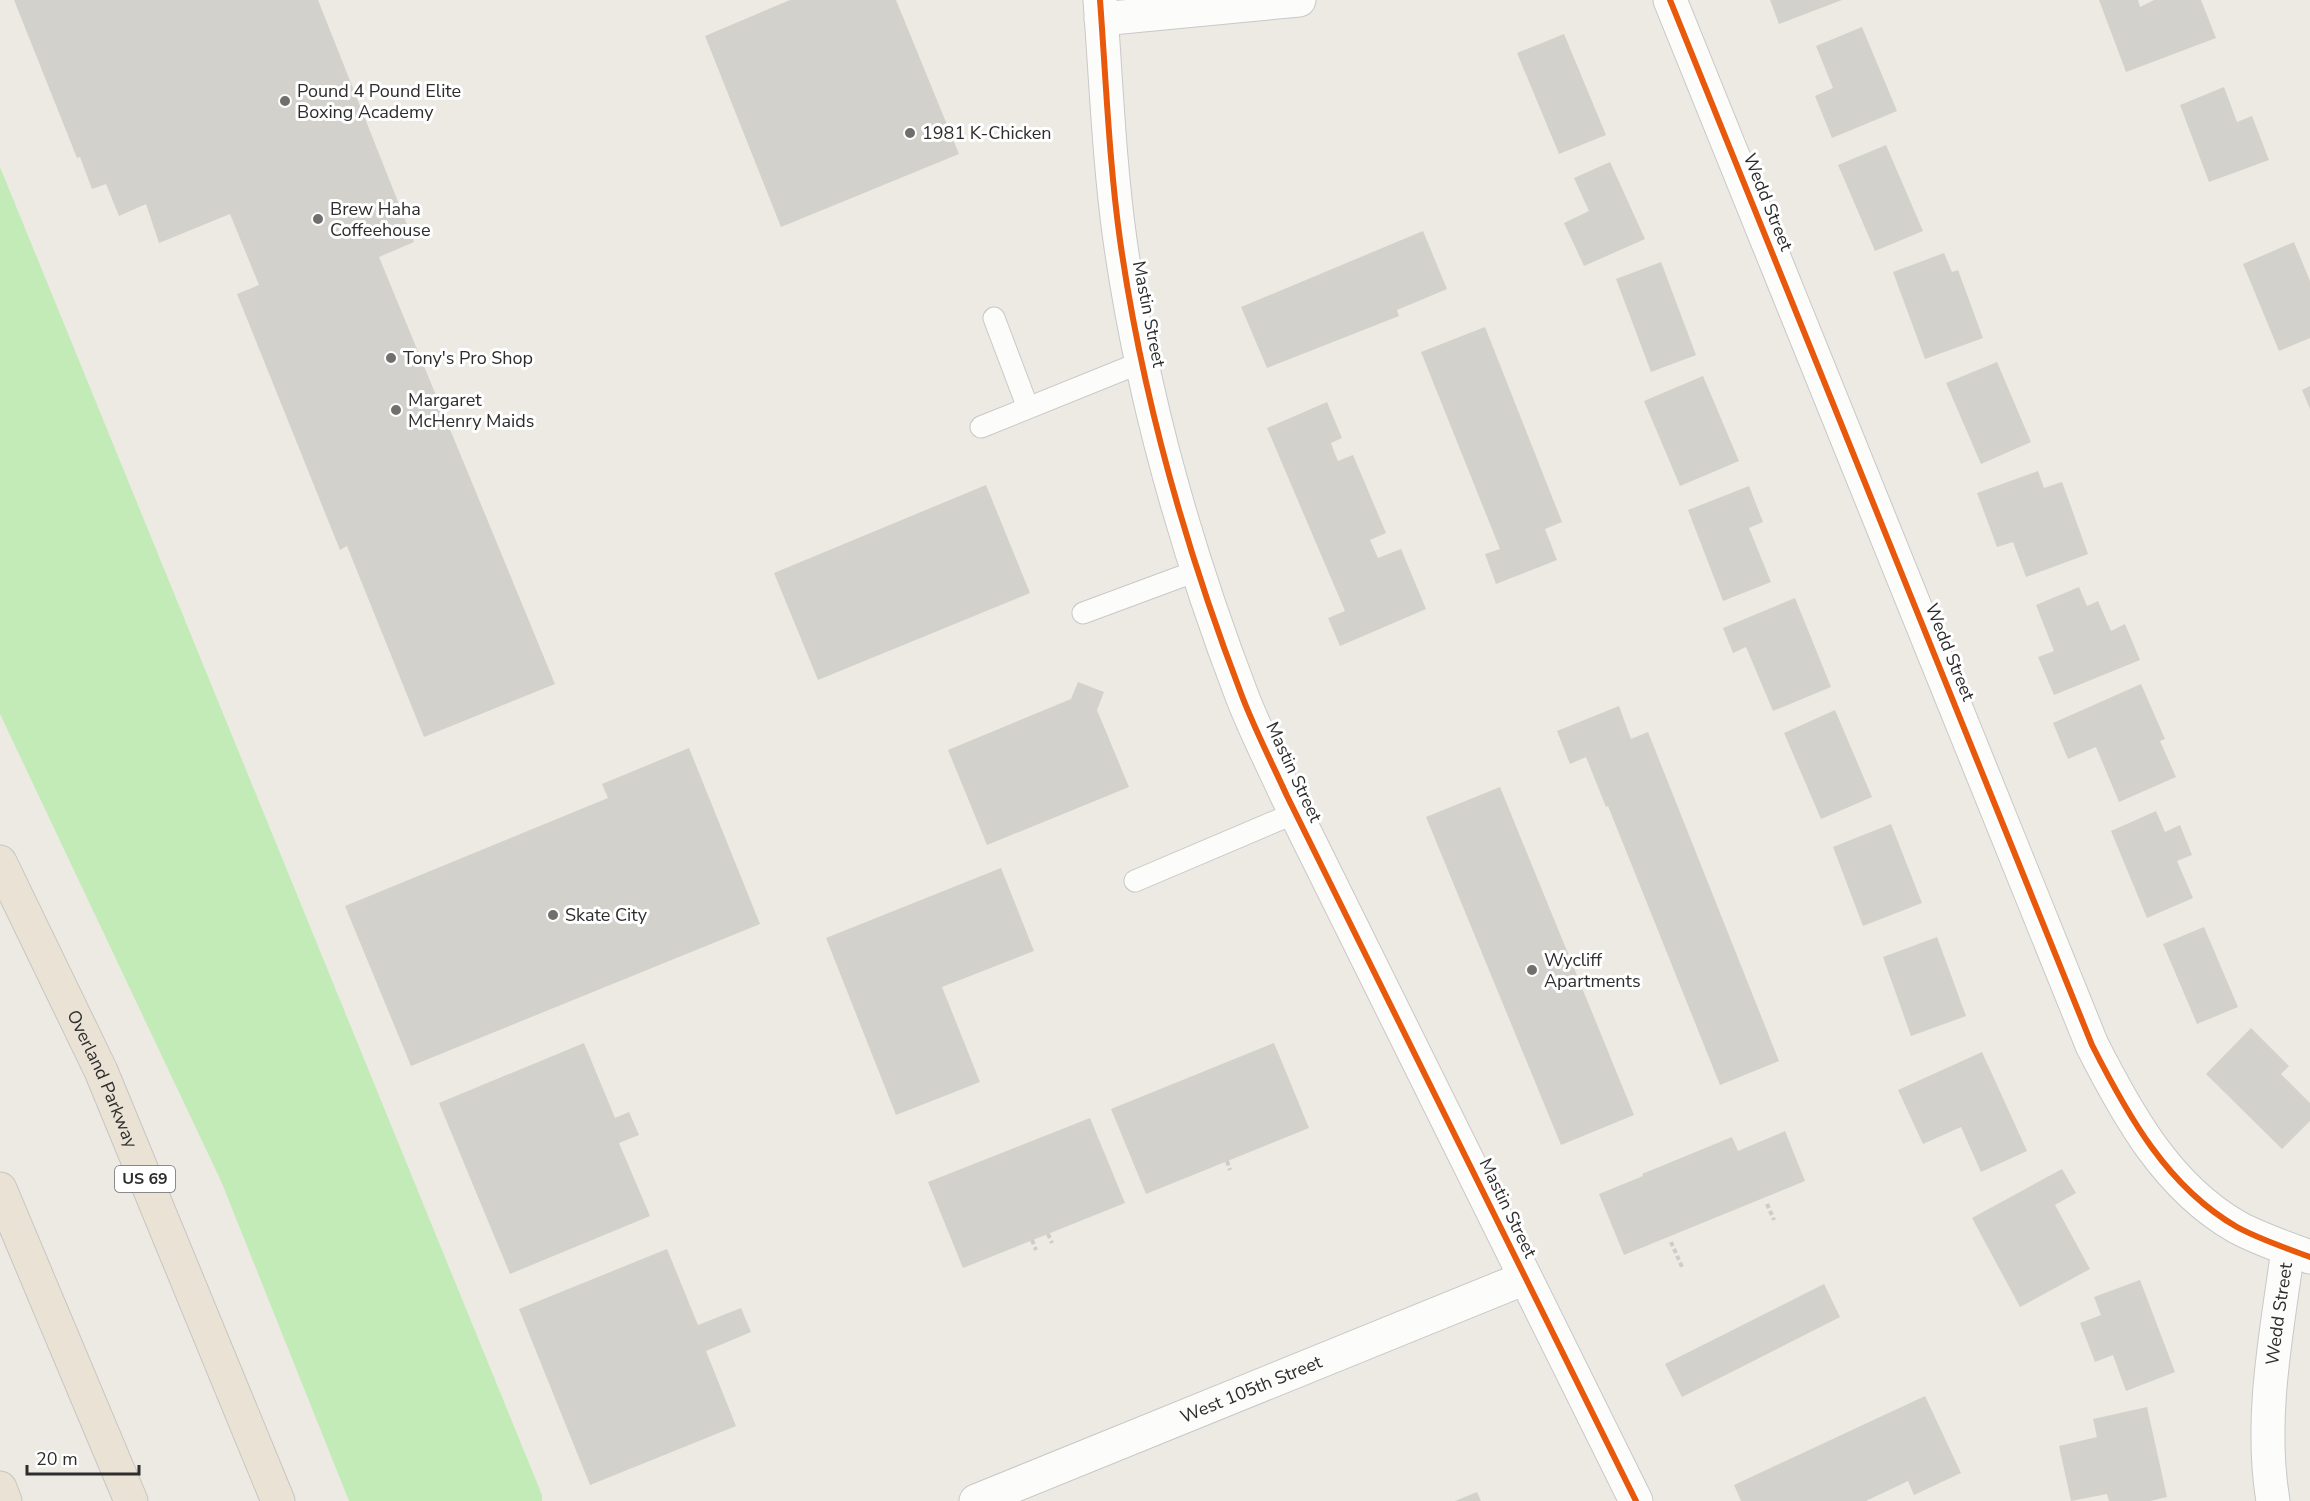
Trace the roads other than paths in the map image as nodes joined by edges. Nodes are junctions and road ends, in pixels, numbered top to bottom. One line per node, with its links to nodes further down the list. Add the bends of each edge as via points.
1 (1299, 0): 3 (street)
2 (1670, 0): 14 (street, Wedd Street, via 2092,1045 2144,1138 2192,1192 2237,1227)
3 (1101, 10): 5 (street, Mastin Street, via 1120,240)
4 (994, 318): 6 (lane)
5 (1142, 362): 6 (lane); 8 (street, Mastin Street, via 1182,521)
6 (1028, 408): 7 (lane)
7 (981, 427)
8 (1199, 570): 9 (lane); 10 (street, Mastin Street, via 1242,698)
9 (1083, 613)
10 (1295, 813): 12 (lane); 15 (street, Mastin Street)
11 (0, 862): 19 (highway, Overland Parkway / US 69, via 101,1071)
12 (1135, 881)
13 (0, 1190): 18 (highway)
14 (2299, 1253): 22 (street, Wedd Street, via 2268,1392 2268,1471)
15 (1525, 1278): 20 (street, West 105th Street); 21 (street, Mastin Street)
16 (0, 1488): 17 (highway)
17 (5, 1501)
18 (131, 1501)
19 (278, 1501)
20 (976, 1501)
21 (1636, 1501)
22 (2273, 1501)

